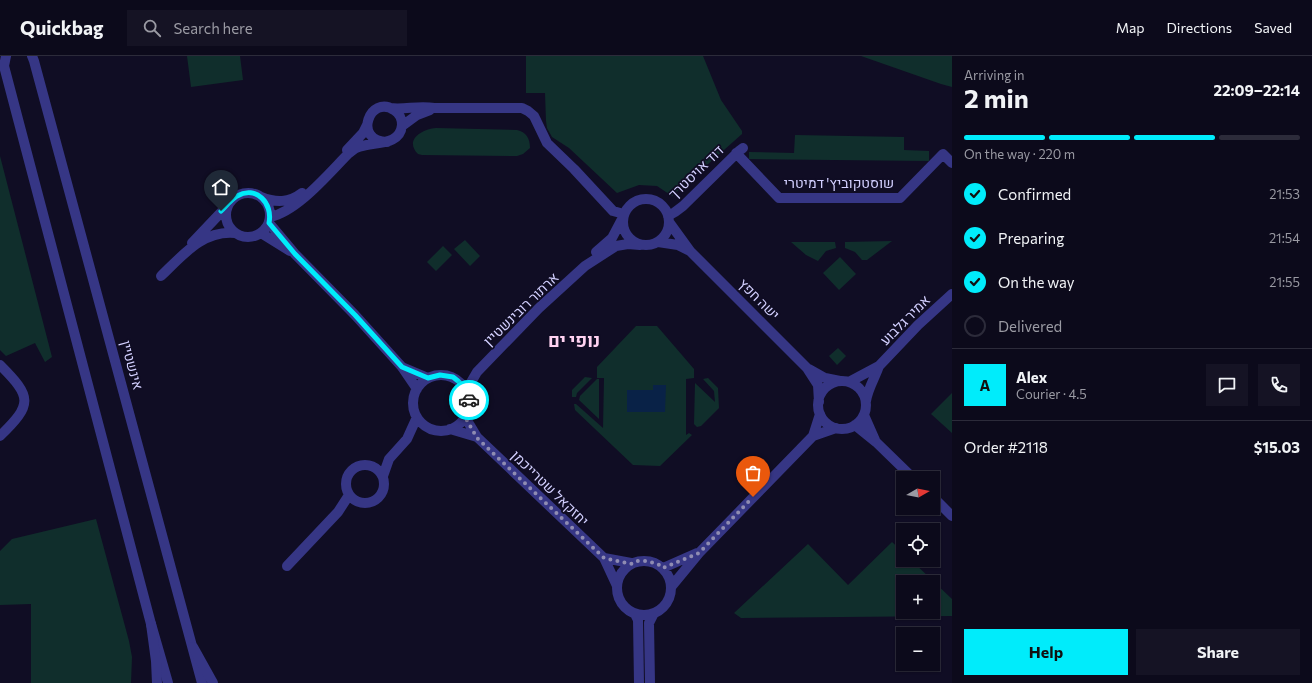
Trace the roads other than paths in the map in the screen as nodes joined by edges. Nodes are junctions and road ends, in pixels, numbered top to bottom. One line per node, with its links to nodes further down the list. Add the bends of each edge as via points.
1 (6, 56): 68 (street, via 4,66)
2 (32, 56): 69 (street, אינשטיין)
3 (390, 108): 4 (street); 5 (street, via 374,110); 6 (street, via 399,115)
4 (434, 108): 6 (street, via 417,115); 12 (street, via 522,108 528,111 537,121 547,143 613,211)
5 (367, 125): 7 (street, via 371,136 381,142); 10 (street, via 363,133 297,196 279,202)
6 (402, 126): 7 (street, via 397,136)
7 (387, 142): 14 (street, via 354,149 300,201)
8 (740, 151): 9 (street, שוסטקוביץ' דמיטרי, via 779,198 900,198 943,154); 13 (street, דוד אויסטרך)
9 (952, 163)
10 (261, 197): 11 (street, via 249,193 236,196); 14 (street, via 269,208)
11 (232, 201): 15 (street, via 228,206 226,218); 21 (street)
12 (623, 216): 13 (street, via 626,208 643,199 656,201 666,210); 18 (street, via 626,234 629,239); 22 (street, ארתור רובינשטיין, via 612,238)
13 (669, 219): 17 (street, via 666,233); 19 (street, ישה חפץ)
14 (270, 220): 16 (street); 20 (street)
15 (235, 233): 16 (street, via 251,237); 21 (street, via 225,232 209,236)
16 (261, 234): 20 (street)
17 (658, 242): 18 (street); 19 (street, ישה חפץ, via 678,245)
18 (640, 245): 22 (street, ארתור רובינשטיין, via 616,246)
19 (690, 251): 28 (street, ישה חפץ)
20 (295, 254): 27 (street)
21 (182, 255): 23 (street)
22 (585, 266): 29 (street, ארתור רובינשטיין, via 539,308)
23 (161, 276)
24 (952, 294): 26 (street, אמיר גלבוע)
25 (0, 365): 45 (street, via 14,379 22,391 24,400 22,412)
26 (879, 366): 32 (street, אמיר גלבוע); 35 (street, אמיר גלבוע)
27 (402, 367): 30 (street); 33 (street)
28 (808, 368): 32 (street, ישה חפץ, via 825,378); 36 (street, ישה חפץ, via 818,385)
29 (477, 372): 31 (street, ארתור רובינשטיין); 34 (street, ארתור רובינשטיין)
30 (428, 378): 31 (street, via 446,375); 33 (street)
31 (458, 381): 34 (street)
32 (845, 382): 35 (street, via 858,387); 36 (street, via 830,384 822,392)
33 (417, 389): 39 (street, via 413,400)
34 (466, 391): 40 (street, via 469,407)
35 (866, 401): 38 (street)
36 (819, 402): 37 (street)
37 (820, 414): 43 (street, via 826,423); 46 (street)
38 (864, 415): 41 (street); 49 (street)
39 (417, 417): 42 (street); 48 (street)
40 (465, 417): 44 (street); 47 (street, יחזקאל שטרייכמן)
41 (855, 425): 43 (street, via 849,428); 49 (street)
42 (428, 428): 44 (street, via 439,431); 48 (street)
43 (836, 428): 46 (street)
44 (450, 429): 47 (street, יחזקאל שטרייכמן)
45 (0, 436)
46 (813, 436): 59 (street)
47 (477, 438): 60 (street, יחזקאל שטרייכמן)
48 (407, 439): 50 (street)
49 (876, 442): 52 (street)
50 (389, 459): 51 (street); 53 (street)
51 (372, 465): 53 (street); 54 (street, via 360,464 350,471 345,483)
52 (906, 471)
53 (383, 476): 55 (street, via 384,489 376,500 370,503)
54 (349, 495): 55 (street); 57 (street)
55 (357, 502): 57 (street)
56 (940, 504): 58 (street)
57 (338, 512): 62 (street)
58 (952, 516)
59 (699, 553): 63 (street); 65 (street)
60 (604, 558): 61 (street); 64 (street, יחזקאל שטרייכמן)
61 (631, 564): 63 (street, via 636,561 647,561); 64 (street, via 620,575)
62 (287, 566)
63 (663, 568): 65 (street, via 669,577)
64 (617, 586): 67 (street, via 621,603)
65 (671, 587): 66 (street, via 668,600)
66 (654, 613): 67 (street); 75 (street, via 649,623)
67 (635, 614): 74 (street, via 638,620)
68 (151, 624): 70 (street); 71 (street)
69 (194, 647): 72 (street, אינשטיין); 73 (street)
70 (157, 683)
71 (168, 683)
72 (202, 683)
73 (213, 683)
74 (639, 683)
75 (650, 683)

